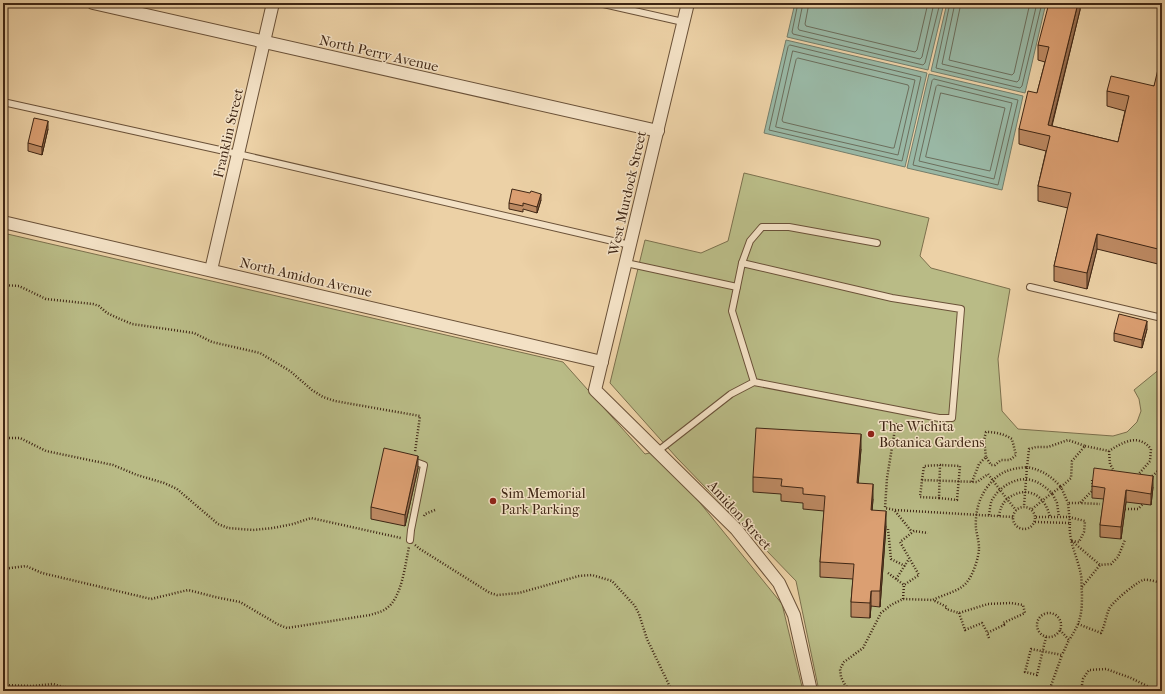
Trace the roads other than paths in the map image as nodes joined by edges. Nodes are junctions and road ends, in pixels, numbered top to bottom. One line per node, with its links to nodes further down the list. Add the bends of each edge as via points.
1 (93, 3): 6 (street, North Perry Avenue)
2 (273, 3): 6 (street, Franklin Street)
3 (599, 3): 5 (lane)
4 (688, 3): 5 (street, West Murdock Street)
5 (683, 22): 8 (street, West Murdock Street)
6 (264, 42): 8 (street, North Perry Avenue); 9 (street, Franklin Street)
7 (3, 102): 9 (lane)
8 (658, 131): 12 (street, West Murdock Street)
9 (238, 154): 12 (lane); 15 (street, Franklin Street)
10 (3, 222): 15 (street, North Amidon Avenue)
11 (877, 243): 14 (lane, via 789,227 762,227 750,241)
12 (630, 244): 13 (street, West Murdock Street)
13 (626, 263): 16 (lane); 19 (street, West Murdock Street)
14 (742, 263): 16 (lane); 20 (lane, via 892,298 961,309 952,418 939,418)
15 (211, 270): 19 (street, North Amidon Avenue)
16 (737, 287): 20 (lane, via 732,310)
17 (1030, 287): 18 (lane)
18 (1162, 318)
19 (602, 362): 21 (street, West Murdock Street)
20 (754, 382): 22 (lane, via 732,394)
21 (596, 390): 22 (street, Amidon Street)
22 (658, 451): 25 (street, Amidon Street, via 736,529 779,583 794,615)
23 (413, 461): 24 (lane, via 424,465)
24 (410, 540)
25 (811, 691)

